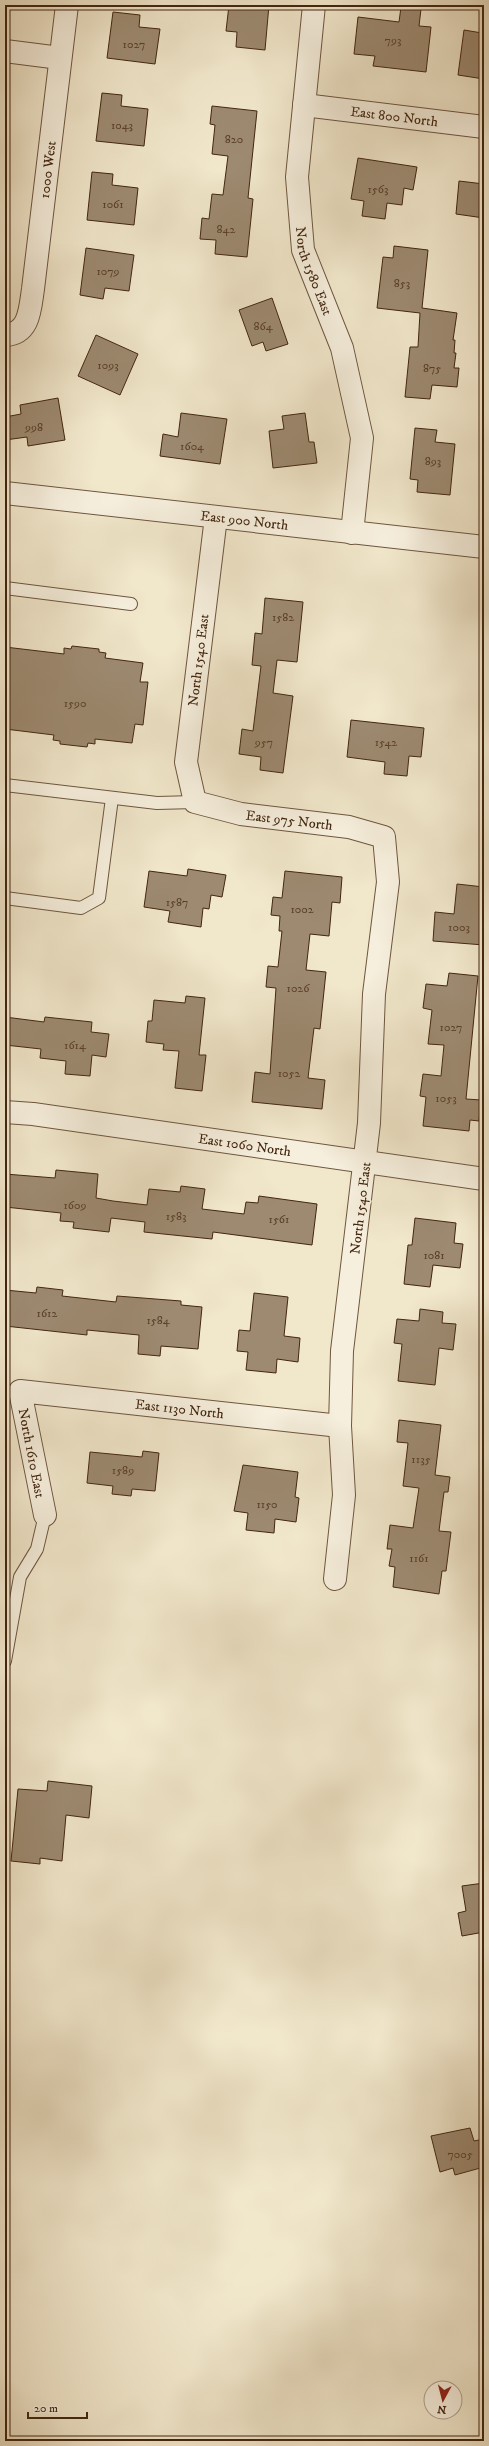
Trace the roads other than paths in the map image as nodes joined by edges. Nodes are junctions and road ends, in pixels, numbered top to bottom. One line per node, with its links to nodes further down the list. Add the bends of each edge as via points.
1 (67, 5): 4 (street, 1000 West)
2 (314, 5): 5 (street, North 1580 East)
3 (5, 52): 4 (street)
4 (60, 58): 7 (street, 1000 West, via 33,289 27,322)
5 (304, 106): 6 (street, East 800 North); 10 (street, North 1580 East, via 297,177 303,250 342,348 362,438)
6 (484, 127)
7 (13, 333)
8 (5, 493): 9 (street, East 900 North)
9 (216, 517): 10 (street, East 900 North); 16 (street, North 1540 East, via 186,762)
10 (352, 532): 11 (street, East 900 North)
11 (484, 547)
12 (5, 588): 13 (lane)
13 (131, 604)
14 (5, 785): 15 (lane)
15 (112, 798): 16 (lane, via 157,803); 18 (lane, via 99,898 81,908)
16 (195, 802): 17 (street, East 975 North, via 241,814 349,827)
17 (384, 837): 20 (street, North 1540 East, via 388,882 374,994)
18 (5, 898)
19 (5, 1112): 20 (street, East 1060 North)
20 (366, 1161): 21 (street, East 1060 North); 23 (street, North 1540 East, via 342,1351)
21 (484, 1179)
22 (20, 1391): 23 (street, East 1130 North); 24 (street, North 1610 East)
23 (340, 1426): 25 (street, North 1540 East, via 344,1494)
24 (45, 1515): 26 (lane, via 37,1549 20,1577)
25 (335, 1579)
26 (5, 1662)

